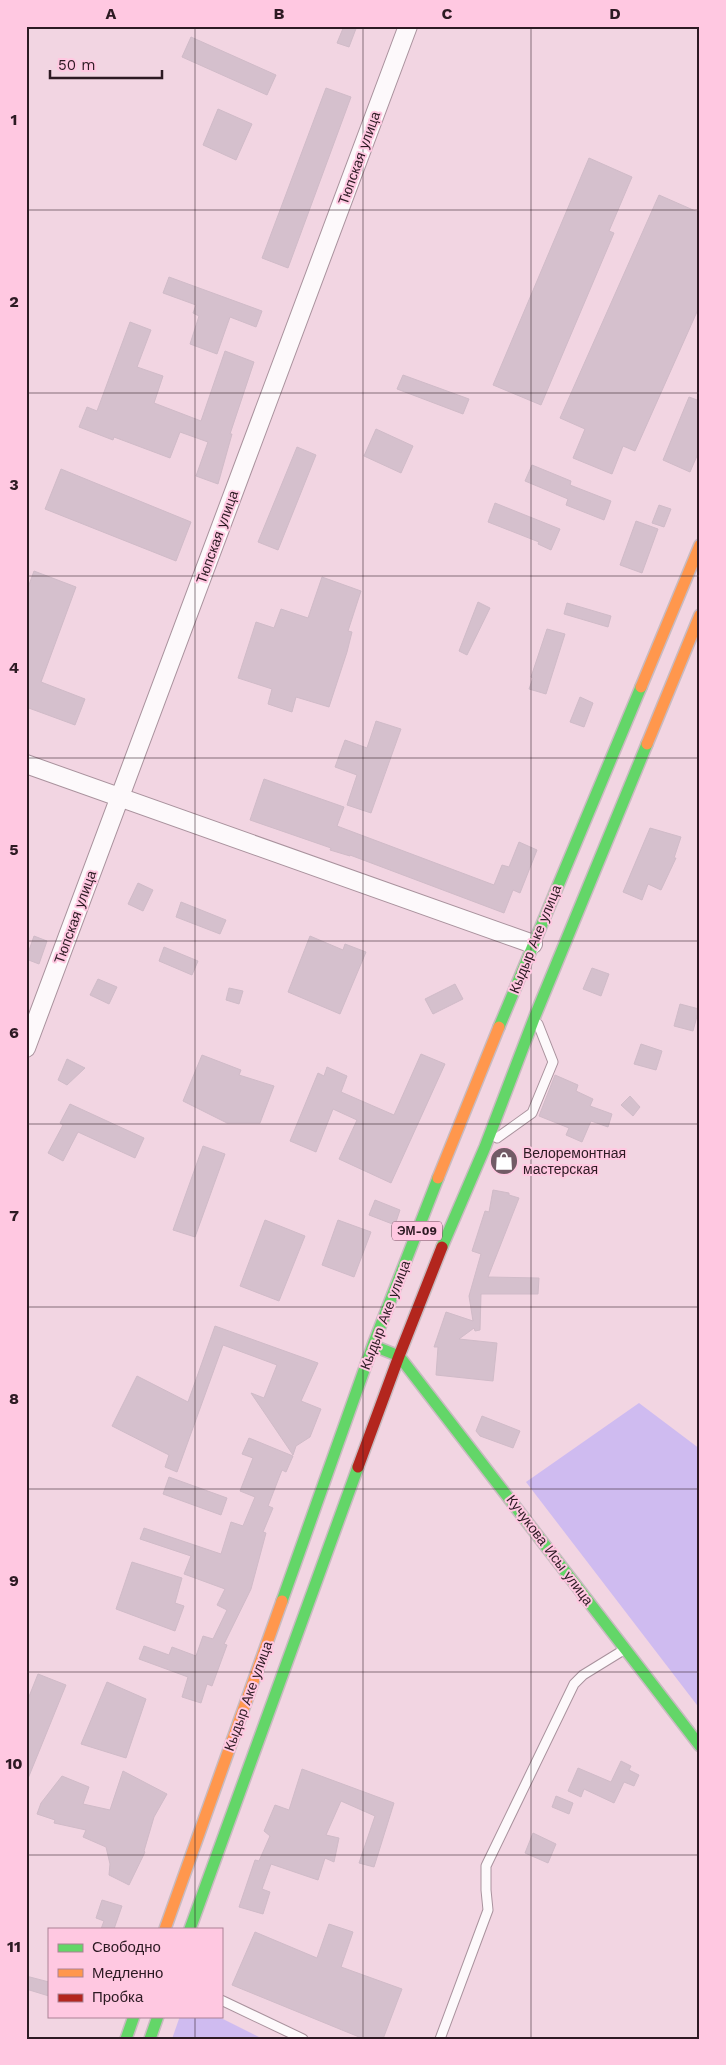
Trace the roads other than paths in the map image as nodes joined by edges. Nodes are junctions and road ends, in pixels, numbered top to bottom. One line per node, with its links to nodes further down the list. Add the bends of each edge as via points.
1 (408, 26): 5 (street, Тюпская улица)
2 (700, 545): 6 (main road, Кыдыр Аке улица / ЭМ-09)
3 (700, 615): 7 (main road, Кыдыр Аке улица / ЭМ-09)
4 (26, 764): 5 (street)
5 (120, 797): 6 (street); 8 (street, Тюпская улица)
6 (533, 944): 10 (main road, Кыдыр Аке улица / ЭМ-09)
7 (535, 1016): 9 (main road, Кыдыр Аке улица / ЭМ-09); 9 (lane, via 553,1062 532,1113)
8 (26, 1048)
9 (485, 1147): 11 (main road, Кыдыр Аке улица / ЭМ-09)
10 (373, 1345): 11 (main road); 14 (main road, Кыдыр Аке улица / ЭМ-09)
11 (399, 1356): 12 (main road, Кучукова Исы улица); 15 (main road, Кыдыр Аке улица / ЭМ-09)
12 (626, 1649): 13 (main road, Кучукова Исы улица); 22 (lane, via 574,1684 526,1782 486,1866 488,1910)
13 (700, 1746)
14 (165, 1928)
15 (190, 1928)
16 (222, 2000): 21 (lane)
17 (133, 2018): 19 (main road)
18 (157, 2018): 20 (main road)
19 (126, 2039)
20 (150, 2039)
21 (303, 2039)
22 (440, 2039)

